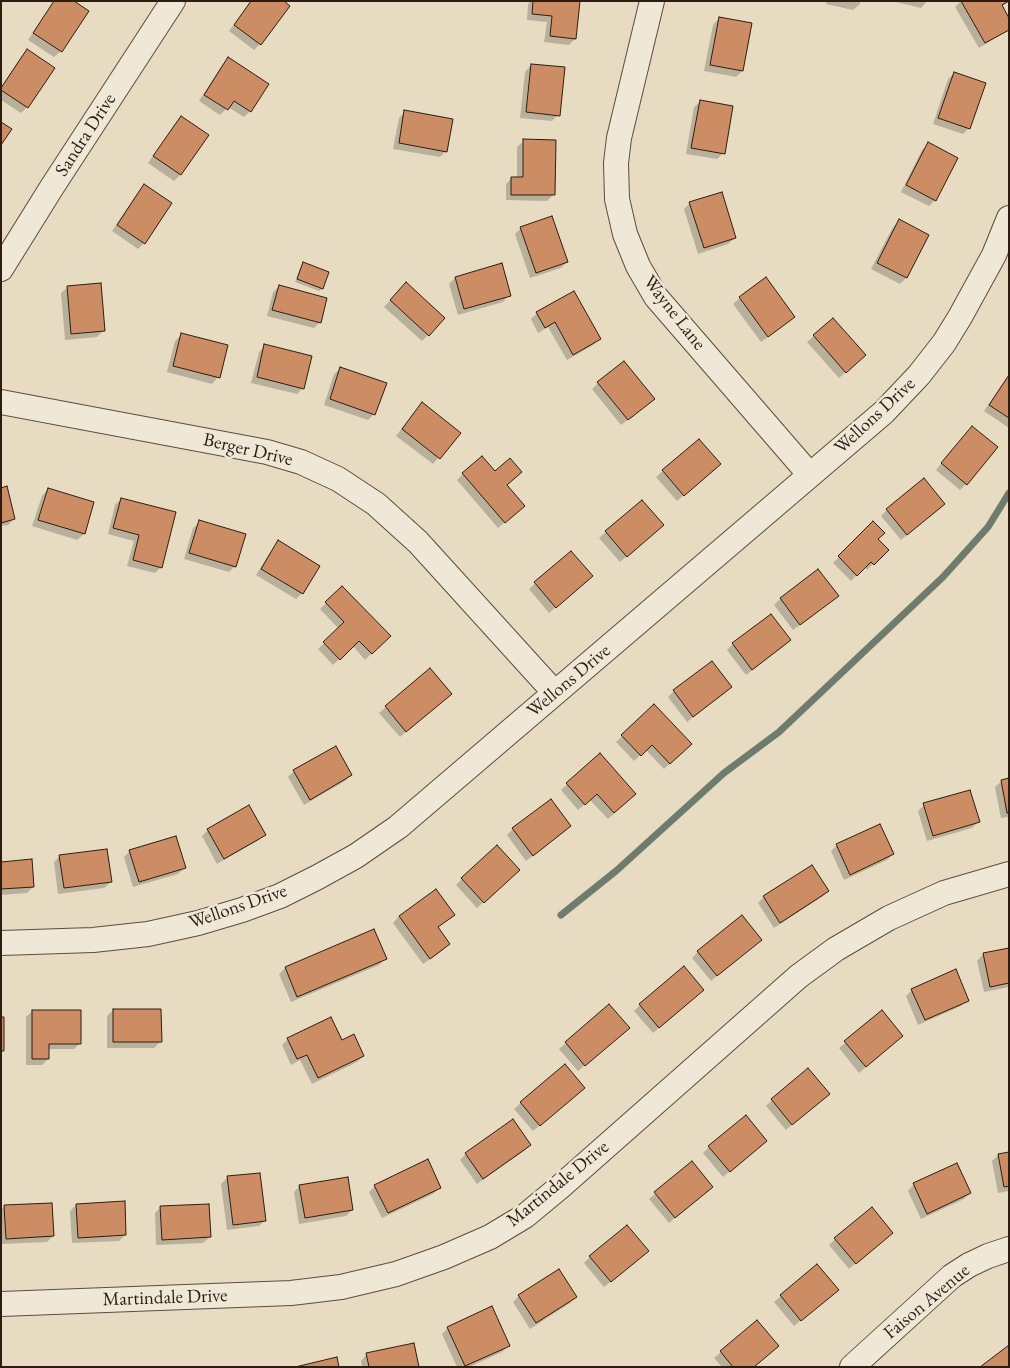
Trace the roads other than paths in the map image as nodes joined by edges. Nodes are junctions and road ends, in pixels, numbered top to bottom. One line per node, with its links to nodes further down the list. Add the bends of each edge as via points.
1 (173, 1): 4 (street, Sandra Drive)
2 (652, 1): 6 (street, Wayne Lane, via 619,138 617,199 624,234 656,297)
3 (1009, 218): 6 (street, Wellons Drive, via 994,255 944,343 884,412)
4 (1, 269)
5 (1, 402): 7 (street, Berger Drive, via 267,452 301,462 338,479 376,504 418,542)
6 (810, 475): 7 (street, Wellons Drive)
7 (555, 693): 9 (street, Wellons Drive, via 398,827 356,856 280,896 198,923 148,934 92,940)
8 (1009, 874): 11 (street, Martindale Drive, via 944,893 889,918 836,949 799,976 525,1216 490,1237 444,1257 396,1274 291,1293)
9 (1, 943)
10 (1009, 1249): 12 (street, Faison Avenue, via 969,1265 952,1276)
11 (1, 1304)
12 (852, 1367)

